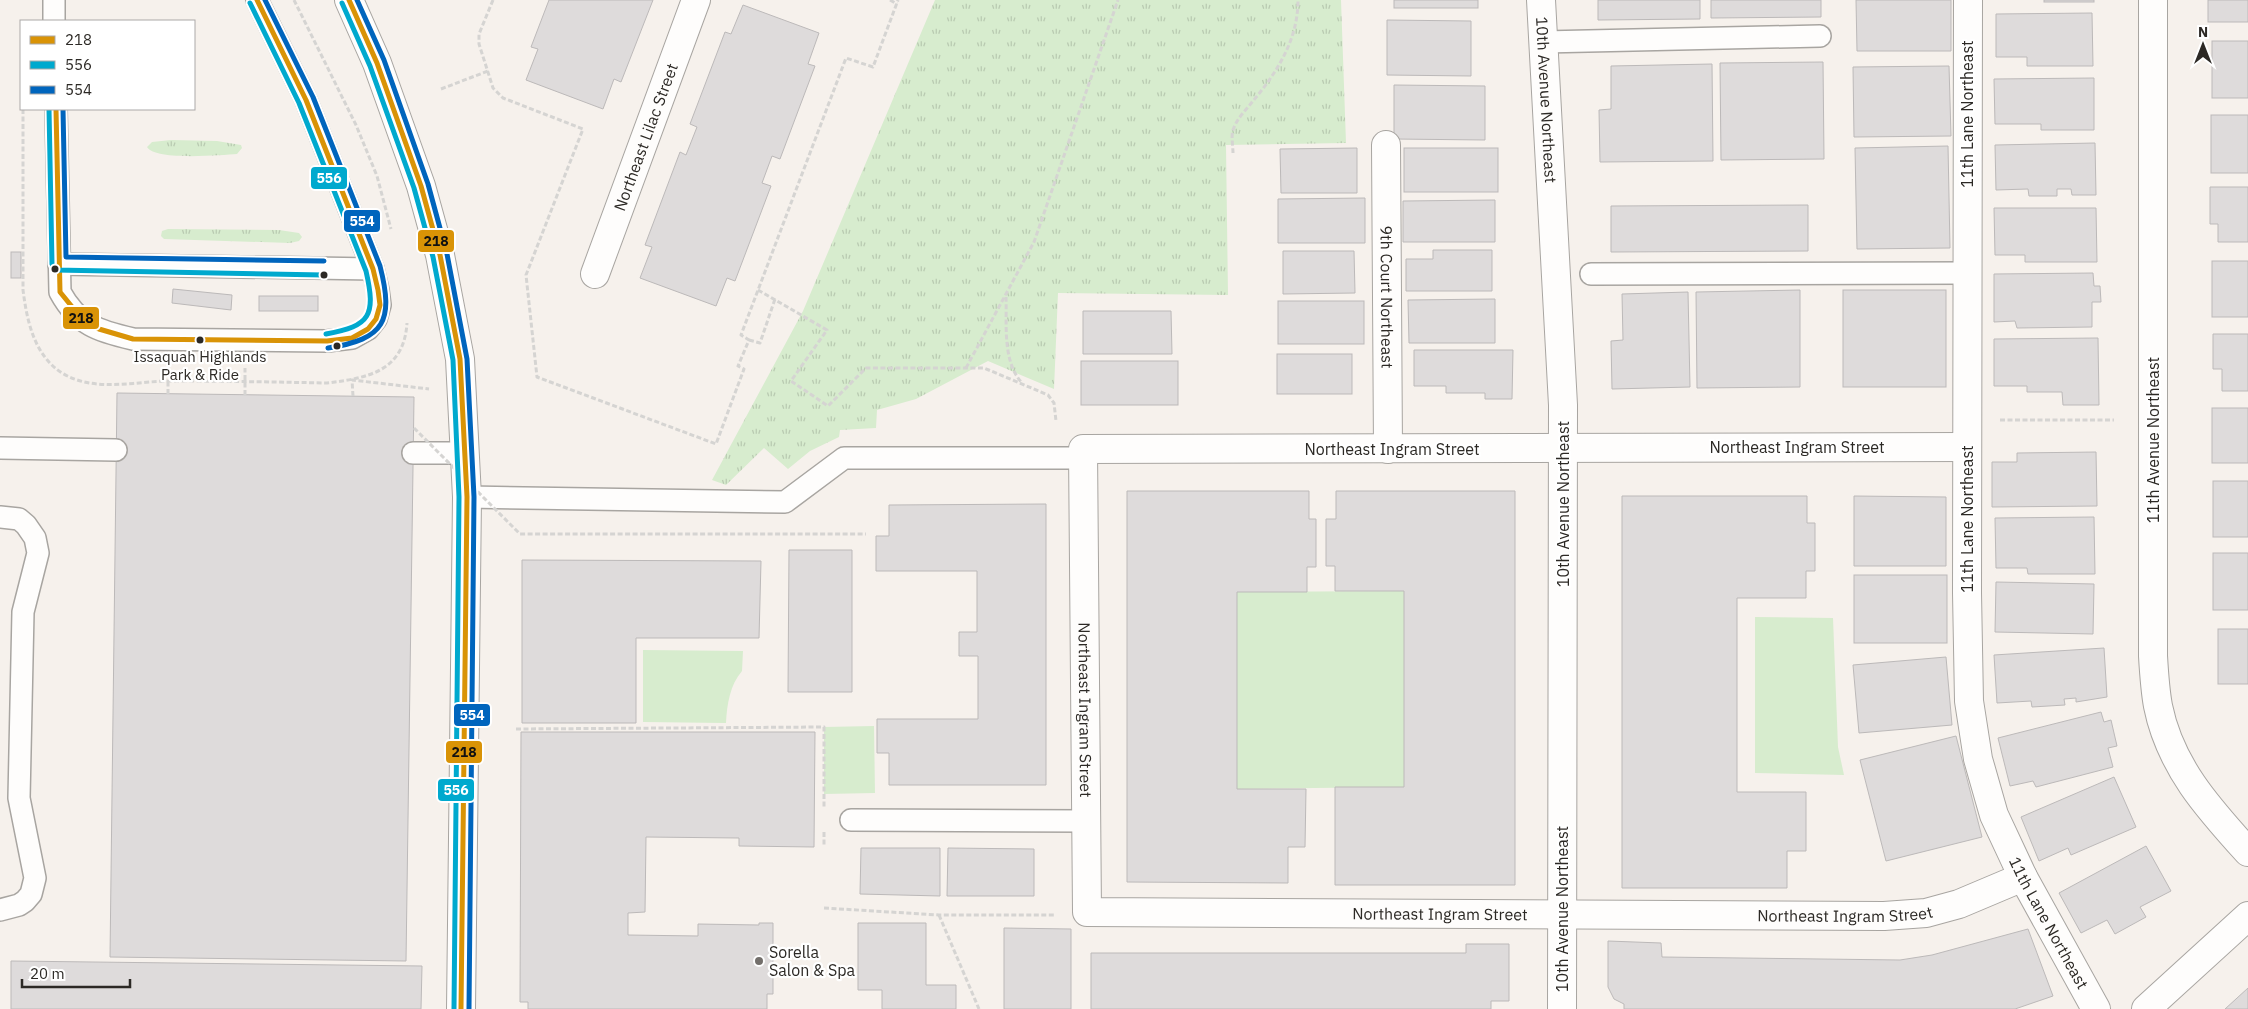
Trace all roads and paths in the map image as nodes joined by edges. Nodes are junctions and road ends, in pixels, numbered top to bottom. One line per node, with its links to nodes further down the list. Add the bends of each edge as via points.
1 (54, 0): 13 (lane)
2 (257, 0): 22 (lane, via 306,100)
3 (349, 0): 48 (street, via 400,123 435,235 460,359)
4 (494, 0): 16 (path, via 479,34)
5 (696, 0): 24 (street, Northeast Lilac Street)
6 (890, 0): 12 (path)
7 (1118, 0): 27 (path, via 1034,242)
8 (1298, 0): 20 (path, via 1298,22 1293,39 1278,67 1240,116 1233,130)
9 (1541, 0): 15 (street, 10th Avenue Northeast)
10 (1968, 0): 23 (street, 11th Lane Northeast)
11 (2153, 0): 59 (street, 11th Avenue Northeast, via 2153,656 2158,706 2171,747 2188,781)
12 (898, 2): 26 (path, via 873,67 846,58)
13 (54, 20)
14 (1820, 36): 15 (lane)
15 (1543, 42): 44 (street, 10th Avenue Northeast)
16 (488, 72): 17 (path); 29 (path, via 493,88 504,98 583,129 526,276 536,377 716,444 744,369 738,366)
17 (442, 89)
18 (56, 110): 21 (lane)
19 (1386, 145): 45 (street, 9th Court Northeast)
20 (1233, 153)
21 (59, 264): 22 (lane); 22 (lane, via 60,292 69,309 83,322 107,333 133,338 246,340 327,341 352,338 368,329 376,319 380,305)
22 (373, 269)
23 (1967, 273): 25 (lane); 38 (street, 11th Lane Northeast)
24 (595, 274)
25 (1591, 274)
26 (758, 290): 28 (path); 29 (path, via 741,335)
27 (1006, 296): 31 (path); 33 (path, via 1007,349 1016,377)
28 (775, 299): 29 (path, via 760,343); 31 (path, via 827,330 791,381 828,406 866,368)
29 (749, 340)
30 (245, 366): 36 (path)
31 (966, 368): 33 (path, via 984,368)
32 (168, 381): 35 (path)
33 (1024, 385): 40 (path, via 1048,395 1054,403)
34 (430, 389): 37 (path, via 352,380)
35 (168, 394)
36 (244, 395)
37 (353, 396)
38 (1967, 420): 39 (path); 42 (street, 11th Lane Northeast)
39 (2114, 420)
40 (1056, 421)
41 (414, 428): 52 (path, bridge, via 520,534)
42 (1967, 447): 44 (street, Northeast Ingram Street); 60 (street, 11th Lane Northeast, via 1969,701 1978,759 1994,815)
43 (0, 448): 46 (lane)
44 (1564, 448): 45 (street, Northeast Ingram Street); 65 (street, 10th Avenue Northeast)
45 (1388, 449): 49 (street, Northeast Ingram Street, via 1083,449)
46 (116, 450)
47 (413, 453): 48 (lane)
48 (466, 453): 50 (street)
49 (1083, 458): 50 (lane, via 844,458 785,502); 56 (street, Northeast Ingram Street)
50 (467, 497): 67 (street)
51 (0, 517): 62 (lane, via 19,519 26,525 35,538 38,553 23,612 19,798 35,878 31,894 25,901)
52 (866, 534)
53 (516, 729): 54 (path, via 824,727)
54 (824, 810)
55 (852, 820): 56 (lane)
56 (1087, 821): 65 (street, Northeast Ingram Street, via 1088,912)
57 (824, 829): 58 (path)
58 (824, 847)
59 (2248, 852)
60 (2024, 878): 65 (street, Northeast Ingram Street, via 1959,904 1926,913 1884,916); 70 (street, 11th Lane Northeast)
61 (824, 908): 63 (path)
62 (0, 910)
63 (939, 915): 64 (path); 68 (path)
64 (1060, 915)
65 (1562, 916): 69 (street, 10th Avenue Northeast)
66 (2248, 916): 71 (street)
67 (461, 1009)
68 (979, 1009)
69 (1562, 1009)
70 (2096, 1009)
71 (2146, 1009)

